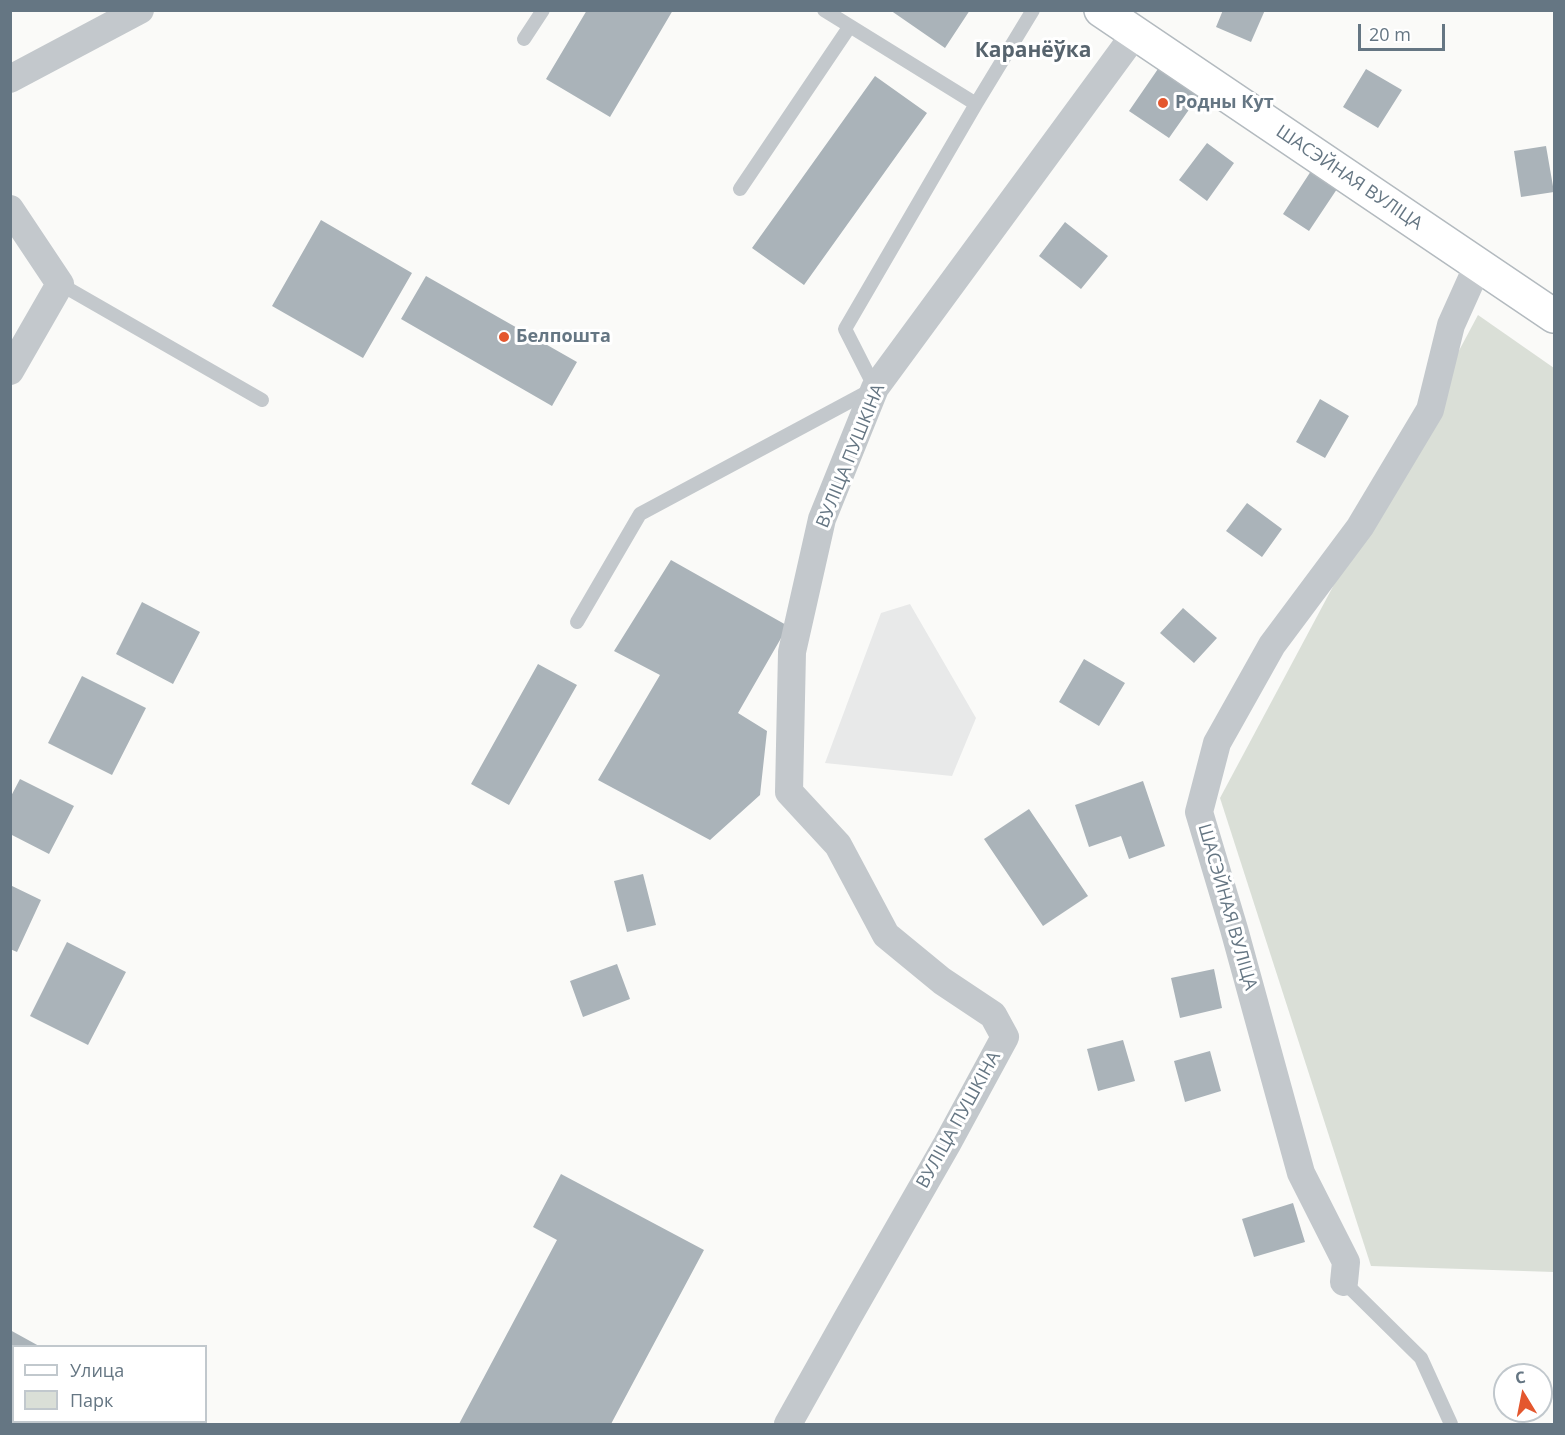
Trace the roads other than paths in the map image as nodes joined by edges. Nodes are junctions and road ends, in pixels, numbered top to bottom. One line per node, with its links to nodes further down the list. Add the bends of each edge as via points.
1 (141, 10): 9 (street)
2 (543, 10): 8 (lane)
3 (824, 10): 6 (lane)
4 (1033, 10): 10 (lane)
5 (1101, 10): 7 (main road, ШАСЭЙНАЯ ВУЛІЦА)
6 (850, 26): 10 (lane); 11 (lane)
7 (1135, 34): 13 (main road, ШАСЭЙНАЯ ВУЛІЦА); 17 (street, ВУЛІЦА ПУШКІНА)
8 (524, 39)
9 (10, 79)
10 (976, 104): 17 (lane, via 845,329)
11 (740, 189)
12 (10, 209): 14 (street)
13 (1478, 265): 15 (main road, ШАСЭЙНАЯ ВУЛІЦА); 20 (street, ШАСЭЙНАЯ ВУЛІЦА, via 1450,325 1430,410 1360,527 1272,645 1217,743 1199,812 1301,1173 1346,1262)
14 (60, 284): 16 (street); 18 (lane)
15 (1552, 309)
16 (10, 371)
17 (875, 388): 19 (lane, via 640,514); 21 (street, ВУЛІЦА ПУШКІНА, via 822,519 792,652 789,792 838,845 886,935 942,981 993,1015 1005,1037)
18 (262, 400)
19 (577, 622)
20 (1344, 1282): 22 (lane, via 1421,1358)
21 (789, 1425)
22 (1451, 1425)

